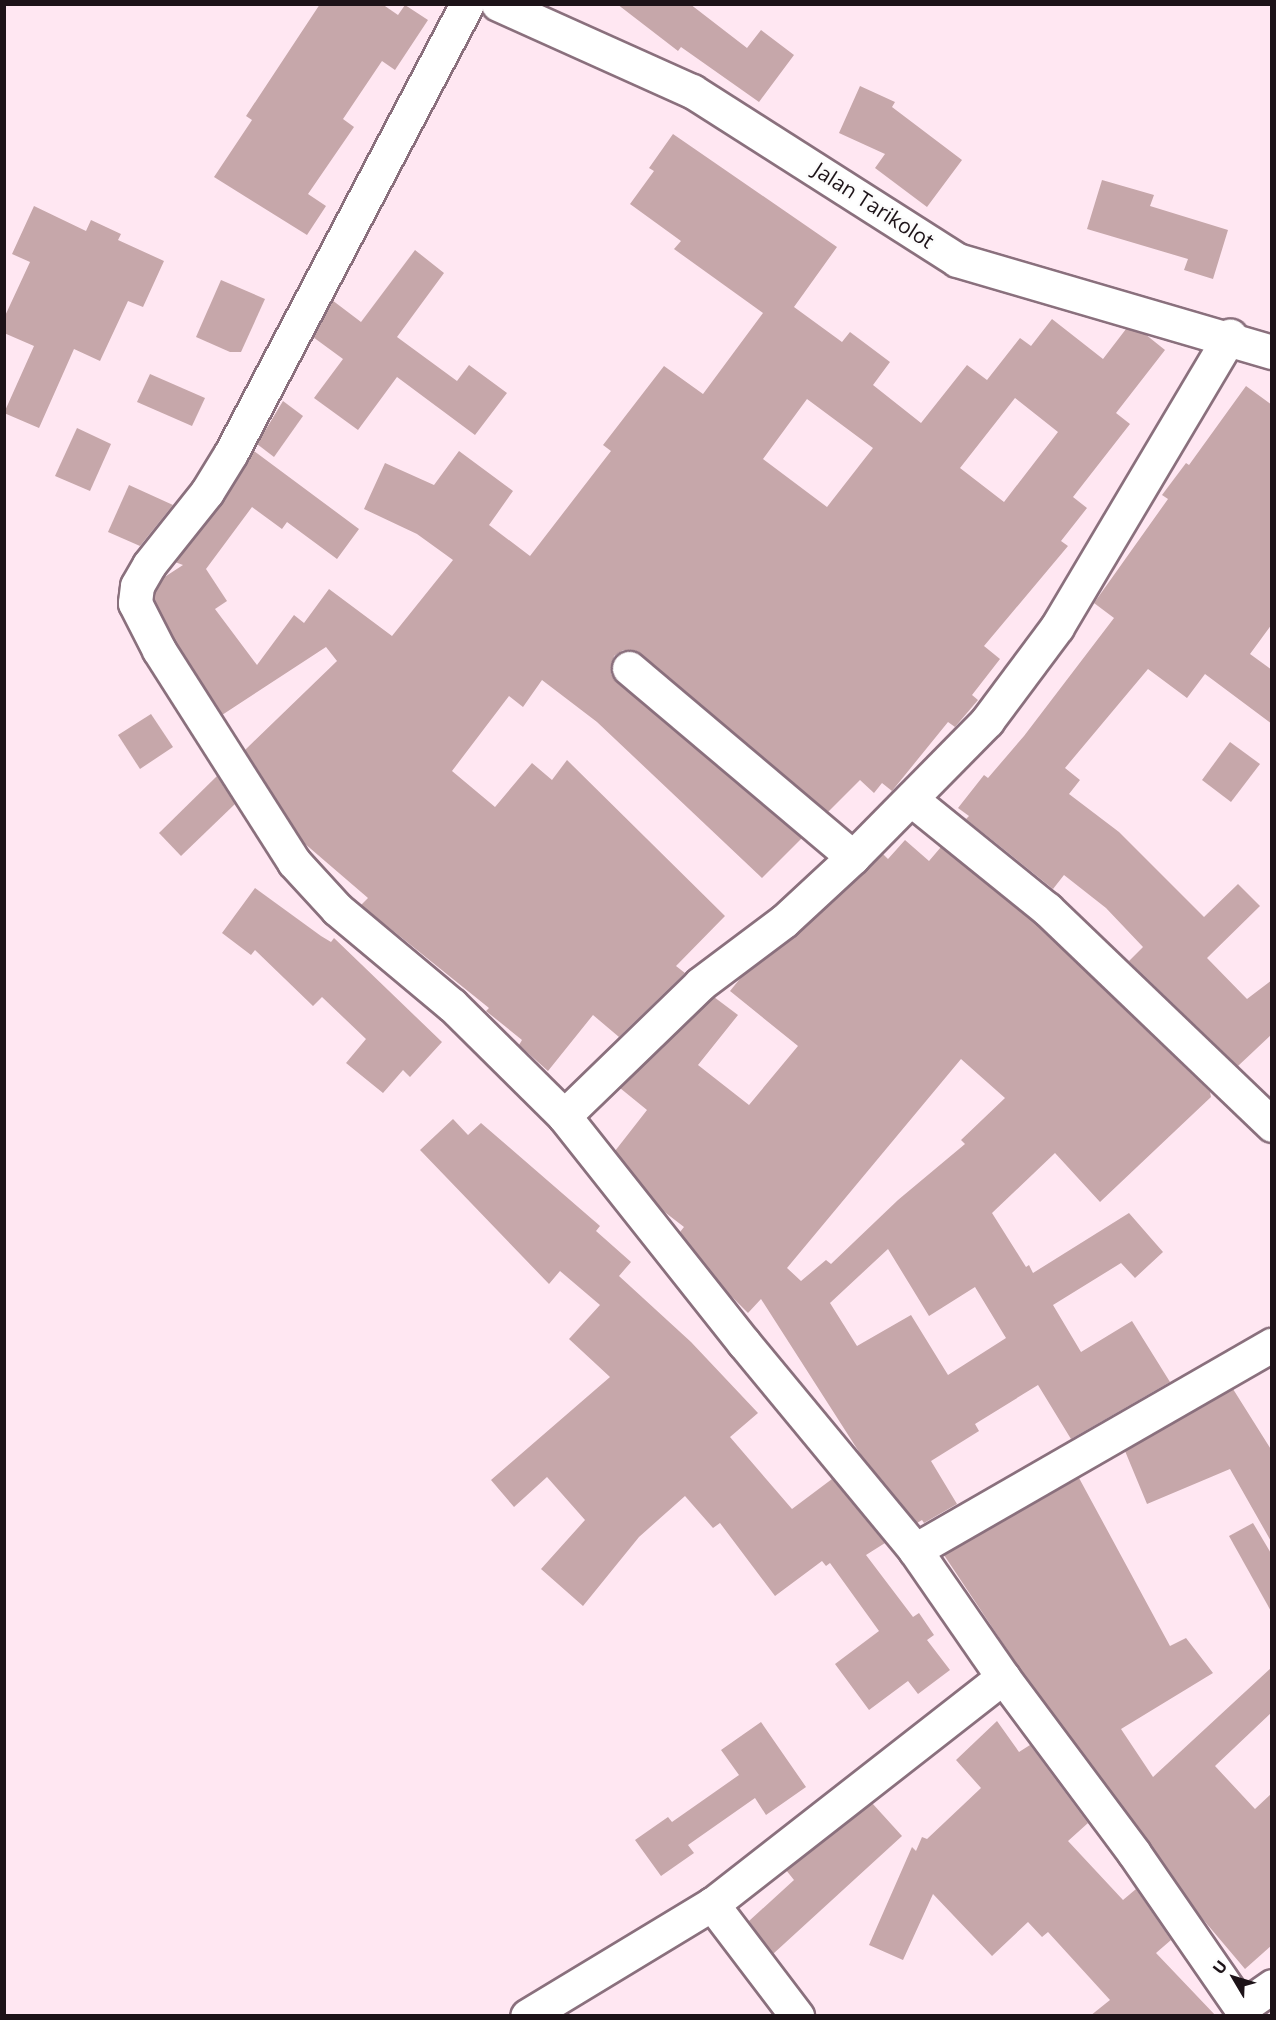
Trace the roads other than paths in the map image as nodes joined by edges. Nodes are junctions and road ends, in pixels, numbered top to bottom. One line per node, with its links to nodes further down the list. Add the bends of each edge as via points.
1 (467, 4): 8 (street, via 231,453 207,492 149,565 137,586 135,603 159,650 294,862 337,909 452,1005)
2 (498, 4): 3 (street, Jalan Tarikolot, via 692,91 957,260)
3 (1230, 336): 4 (street, Jalan Tarikolot); 6 (street, via 1057,627 987,721)
4 (1272, 352)
5 (629, 668): 7 (street)
6 (911, 799): 7 (street); 9 (street, via 1047,909)
7 (853, 857): 8 (street, via 784,921 700,984)
8 (564, 1116): 11 (street)
9 (1272, 1125)
10 (1272, 1345): 11 (street)
11 (915, 1550): 12 (street)
12 (1003, 1677): 13 (street); 15 (street, via 1134,1853)
13 (712, 1904): 16 (street); 17 (street)
14 (1272, 1986): 15 (street)
15 (1244, 2012)
16 (527, 2016)
17 (797, 2016)

